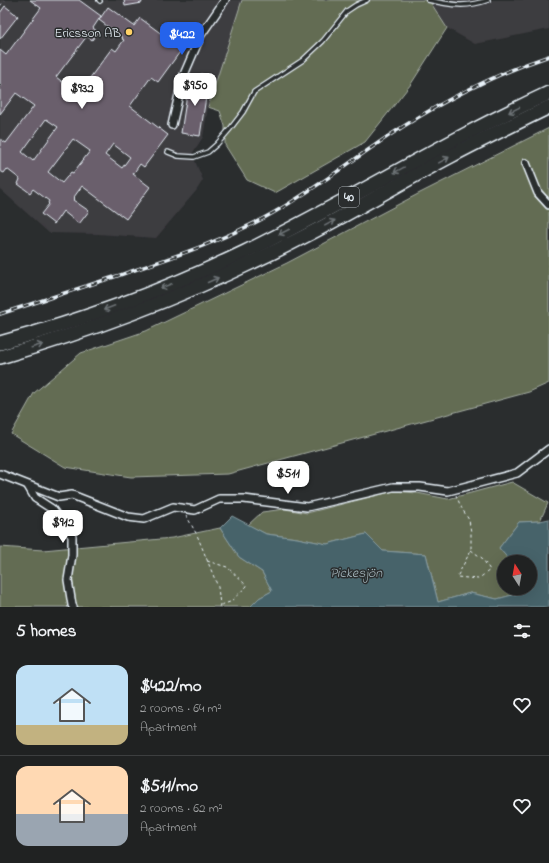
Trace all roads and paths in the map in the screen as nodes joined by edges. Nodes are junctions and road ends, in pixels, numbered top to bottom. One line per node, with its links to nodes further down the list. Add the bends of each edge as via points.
1 (5, 0): 6 (path)
2 (225, 0): 9 (street, via 201,36 183,77)
3 (367, 0): 10 (lane, via 347,11 323,41 303,60 254,92 230,129 208,152 194,157 178,156)
4 (428, 0): 5 (lane, via 456,6)
5 (488, 0)
6 (0, 6)
7 (549, 93): 13 (highway, 40, one-way to 13, via 223,262 101,312)
8 (549, 107): 14 (highway, 40, one-way to 8, via 106,324 249,264 451,156)
9 (172, 125)
10 (168, 152)
11 (526, 163): 12 (street, via 538,193)
12 (549, 205)
13 (0, 343)
14 (0, 357)
15 (549, 449): 18 (street, via 517,472)
16 (0, 474): 17 (street)
17 (28, 486): 19 (street); 20 (street, via 35,498)
18 (453, 490): 21 (street, via 393,487 307,507 244,499 219,499 195,510); 22 (path, via 469,520)
19 (59, 497): 20 (street); 21 (street, via 72,496 128,517 144,519 174,507)
20 (52, 508): 25 (street, via 72,536 68,580)
21 (184, 509): 23 (path)
22 (471, 550): 22 (path, via 464,565 457,578 478,579 490,570 482,558)
23 (207, 561): 24 (path, via 218,587); 24 (path, via 227,567 247,586 230,602)
24 (220, 605): 26 (path)
25 (73, 607)
26 (218, 607)

